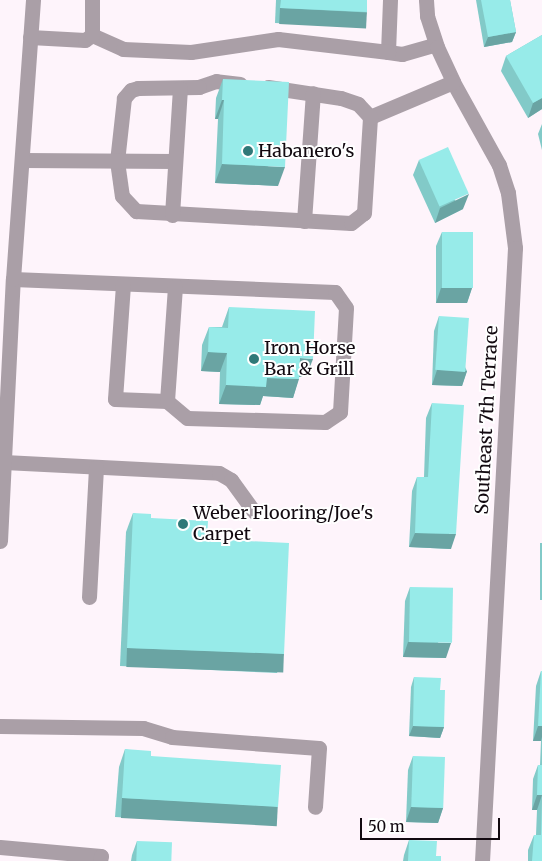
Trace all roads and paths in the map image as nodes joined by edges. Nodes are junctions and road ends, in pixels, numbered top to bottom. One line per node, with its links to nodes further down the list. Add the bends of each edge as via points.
1 (33, 0): 6 (street)
2 (92, 0): 5 (street)
3 (390, 0): 8 (street)
4 (426, 0): 7 (street, Southeast 7th Terrace, via 427,16)
5 (92, 35): 6 (street, via 85,40); 8 (street, via 123,49 191,52 278,39)
6 (30, 37): 13 (street)
7 (436, 44): 8 (street, via 402,54); 9 (street, Southeast 7th Terrace)
8 (388, 52)
9 (453, 82): 12 (street); 32 (street, Southeast 7th Terrace, via 499,165 508,193 515,248)
10 (180, 88): 11 (street, via 216,81); 14 (street, via 130,90 124,98); 15 (street)
11 (313, 93): 12 (street, via 358,104); 17 (street)
12 (370, 117): 17 (street, via 364,212 351,223)
13 (23, 160): 14 (street); 18 (street)
14 (118, 161): 15 (street); 16 (street, via 122,196 136,211)
15 (175, 161): 16 (street)
16 (172, 214): 17 (street)
17 (304, 221)
18 (14, 279): 19 (street); 22 (street)
19 (123, 284): 20 (street); 21 (street, via 115,399)
20 (174, 286): 21 (street); 21 (street, via 335,292 346,308 340,412 325,422 187,418)
21 (167, 400)
22 (4, 462): 23 (street); 25 (street)
23 (96, 467): 24 (street, via 219,473 231,480); 26 (street)
24 (254, 512)
25 (0, 541)
26 (89, 597)
27 (0, 726): 28 (street, via 143,728 172,737 319,748)
28 (315, 807)
29 (0, 847): 30 (street)
30 (57, 856): 31 (street, via 101,856)
31 (100, 861)
32 (482, 861)

